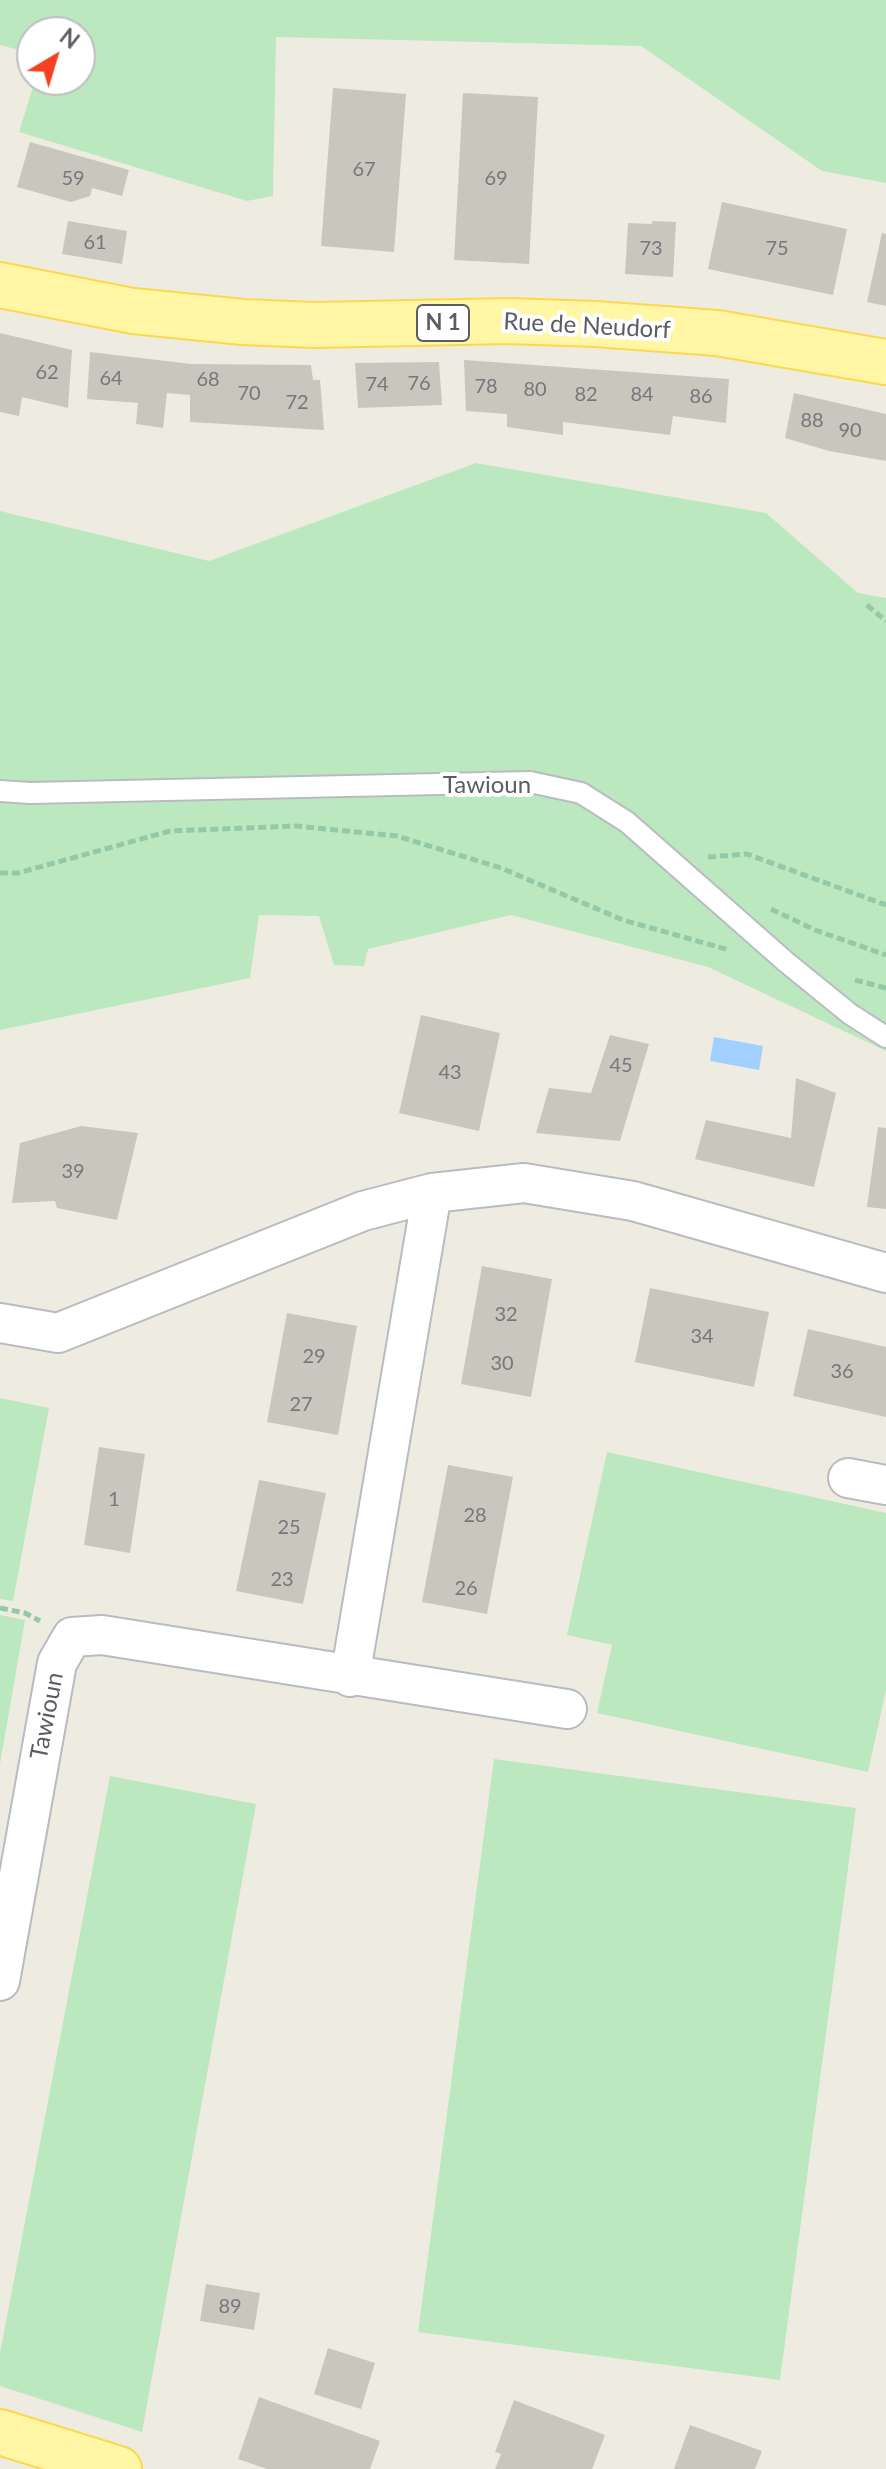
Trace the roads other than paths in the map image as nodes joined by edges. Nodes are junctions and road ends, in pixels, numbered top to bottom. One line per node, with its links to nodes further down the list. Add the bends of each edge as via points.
1 (0, 285): 2 (main road, Rue de Neudorf / N 1, via 133,311 243,322 596,324 717,333)
2 (886, 362)
3 (0, 791): 4 (lane, Tawioun, via 530,782 581,793 627,822 786,962)
4 (886, 1037)
5 (432, 1193): 6 (street, via 524,1183 633,1201); 7 (street, via 363,1211 58,1333); 10 (street)
6 (886, 1273)
7 (0, 1323)
8 (848, 1478): 9 (street)
9 (886, 1485)
10 (350, 1677): 11 (street, Tawioun); 12 (street, Tawioun, via 102,1635 72,1637 57,1663)
11 (567, 1709)
12 (0, 1981)
13 (0, 2432): 14 (main road)
14 (119, 2469)

